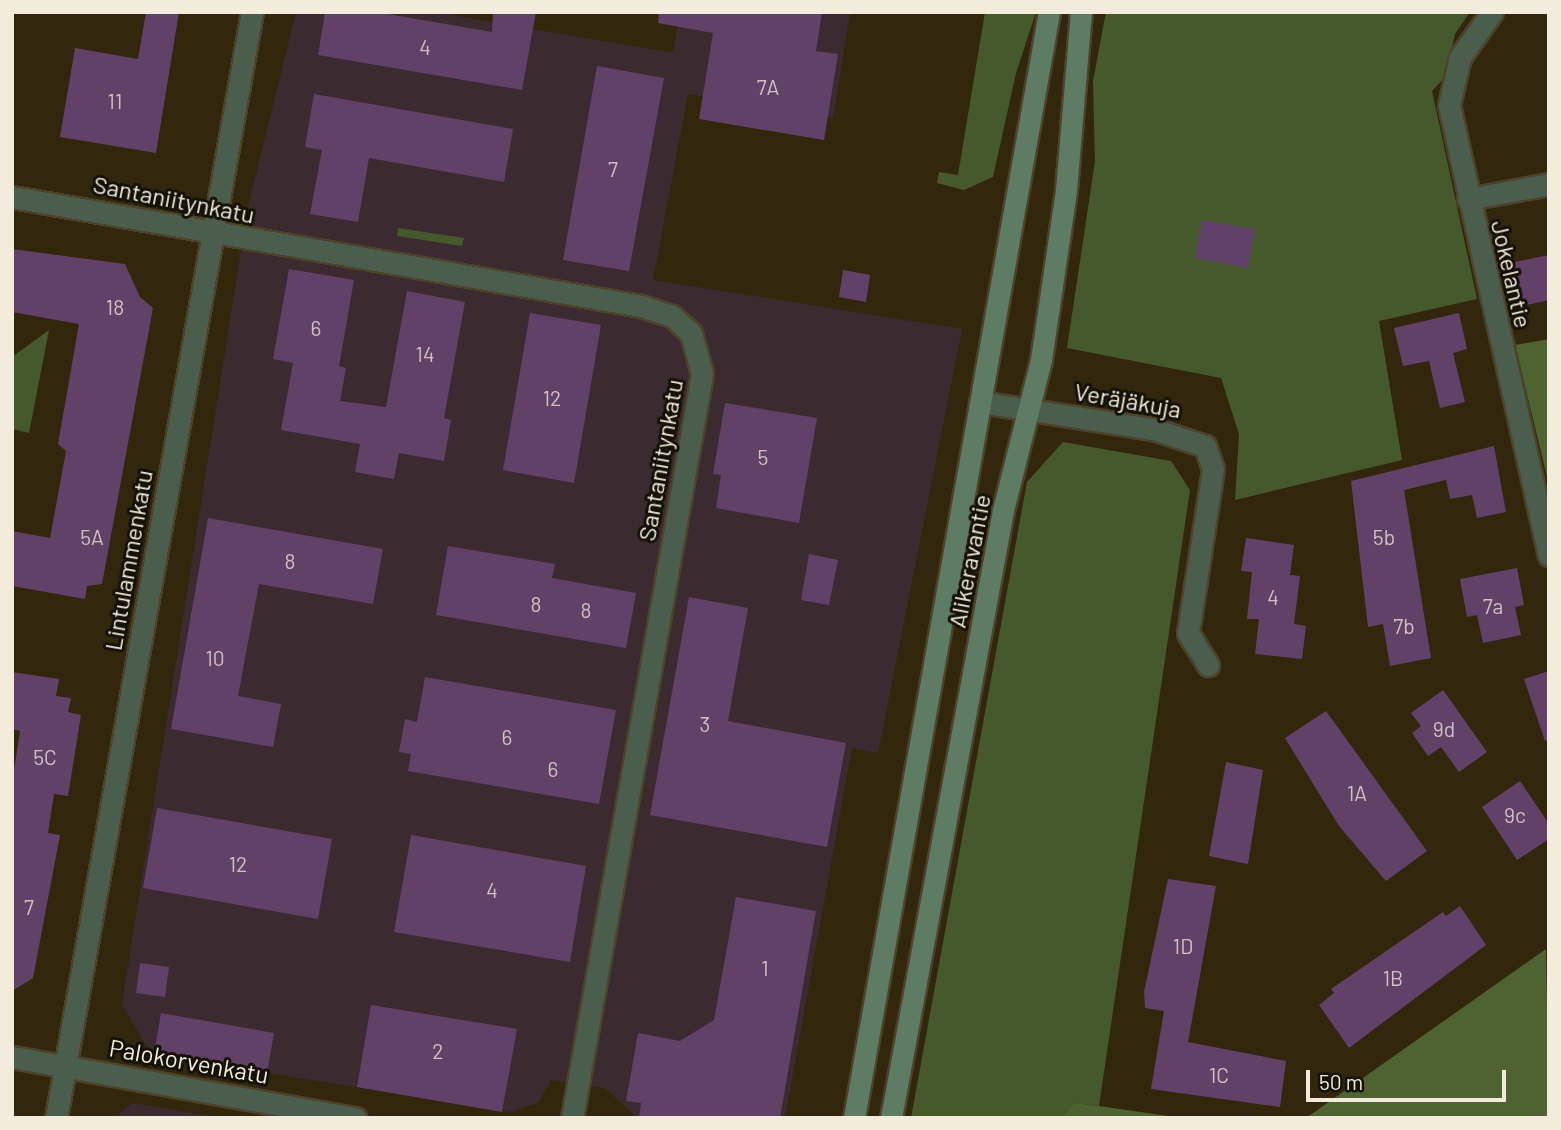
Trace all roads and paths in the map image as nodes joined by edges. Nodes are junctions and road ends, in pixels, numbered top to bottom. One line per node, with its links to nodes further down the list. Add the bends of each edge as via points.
1 (252, 12): 8 (street, Lintulammenkatu)
2 (1049, 12): 9 (main road, Alikeravantie)
3 (1081, 12): 10 (main road, Alikeravantie, via 1066,190)
4 (1492, 12): 7 (street, Jokelantie, via 1460,57 1449,105)
5 (1549, 184): 7 (street)
6 (12, 197): 8 (street, Santaniitynkatu)
7 (1468, 199): 11 (street, Jokelantie)
8 (214, 232): 14 (street, Lintulammenkatu); 17 (street, Santaniitynkatu, via 641,306 672,316 691,333 701,354 702,374)
9 (980, 402): 10 (street, Veräjäkuja); 18 (main road, Alikeravantie)
10 (1030, 411): 12 (street, Veräjäkuja, via 1153,429 1194,439 1210,453 1188,633); 19 (main road, Alikeravantie, via 1003,510)
11 (1549, 555)
12 (1208, 665)
13 (12, 1057): 14 (street, Palokorvenkatu)
14 (65, 1066): 15 (street, Lintulammenkatu); 16 (street, Palokorvenkatu)
15 (56, 1118)
16 (356, 1118)
17 (572, 1118)
18 (854, 1118)
19 (891, 1118)

